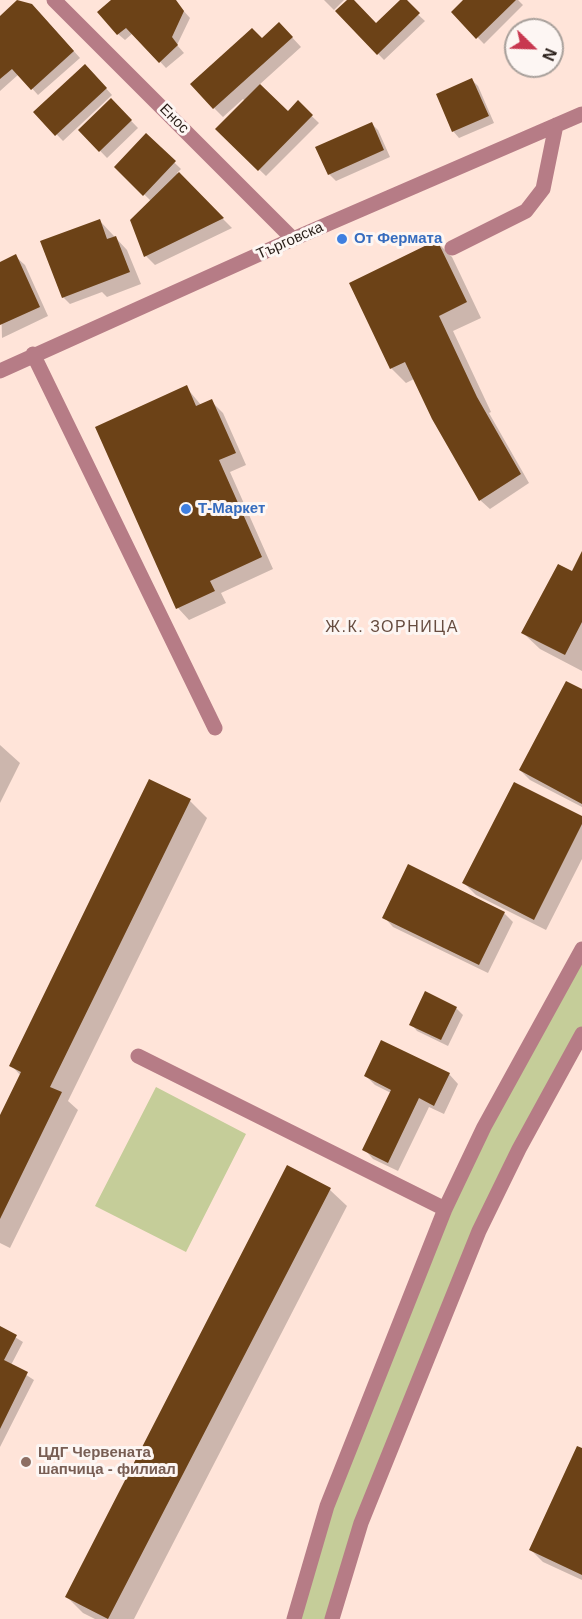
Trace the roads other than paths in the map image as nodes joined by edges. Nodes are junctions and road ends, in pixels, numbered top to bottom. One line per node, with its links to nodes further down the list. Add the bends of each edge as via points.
1 (54, 0): 4 (street, Енос)
2 (582, 114): 3 (street, Търговска)
3 (556, 125): 4 (street, Търговска); 5 (street, via 543,189 526,211)
4 (293, 239): 6 (street, Търговска)
5 (452, 248)
6 (33, 354): 7 (street, Търговска); 8 (street)
7 (0, 371)
8 (215, 728)
9 (582, 949): 12 (street, via 484,1127)
10 (582, 1034): 14 (street, via 479,1231 361,1523)
11 (138, 1056): 12 (street)
12 (445, 1209): 13 (street, via 327,1506)
13 (294, 1619)
14 (332, 1619)

